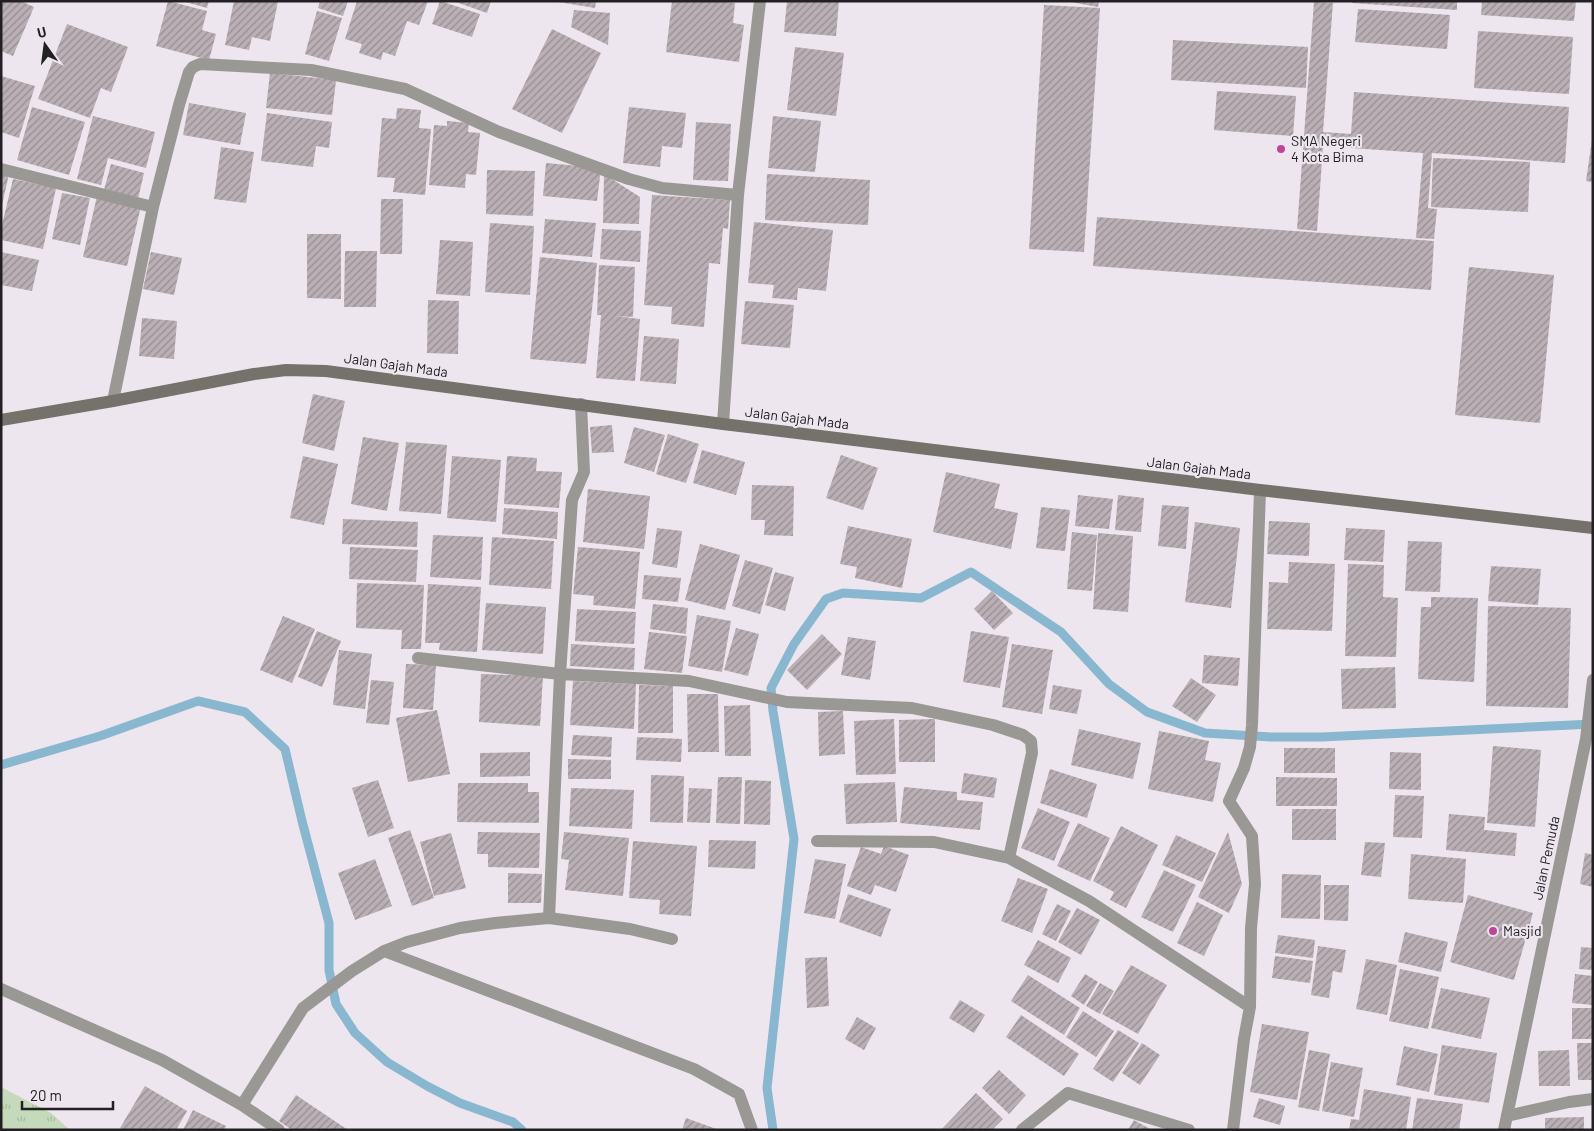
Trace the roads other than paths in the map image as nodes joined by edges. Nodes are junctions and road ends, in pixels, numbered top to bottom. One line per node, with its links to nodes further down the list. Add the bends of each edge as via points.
1 (760, 1): 3 (street)
2 (1, 168): 4 (street)
3 (738, 195): 4 (street, via 662,188 629,179 499,132 404,89 311,70 200,64 189,72); 8 (street)
4 (153, 207): 5 (street)
5 (113, 401): 6 (main road, Jalan Gajah Mada, via 286,370 326,371); 7 (main road, Jalan Gajah Mada)
6 (580, 404): 8 (main road, Jalan Gajah Mada); 12 (street, via 584,472 572,500)
7 (1, 420)
8 (723, 424): 9 (main road, Jalan Gajah Mada)
9 (1260, 490): 10 (main road, Jalan Gajah Mada); 20 (street, via 1250,747 1229,801 1252,836 1255,884)
10 (1593, 528)
11 (418, 658): 12 (street)
12 (560, 674): 15 (street, via 689,681 787,702 912,708 993,725 1023,735 1032,741 1032,753); 16 (street)
13 (1593, 680): 23 (street, Jalan Pemuda, via 1586,739)
14 (817, 841): 15 (street, via 934,842)
15 (1009, 858): 20 (street, via 1089,901)
16 (549, 918): 17 (street, via 630,929); 18 (street, via 460,928)
17 (672, 939)
18 (384, 951): 22 (street, via 303,1008); 25 (street, via 694,1069 739,1094)
19 (1, 989): 22 (street, via 162,1060)
20 (1250, 1007): 28 (street)
21 (1593, 1099): 23 (street)
22 (242, 1105): 24 (street)
23 (1507, 1116): 29 (street, Jalan Pemuda)
24 (279, 1130)
25 (752, 1130)
26 (1022, 1130): 27 (street, via 1068,1093)
27 (1189, 1130)
28 (1233, 1130)
29 (1504, 1130)

